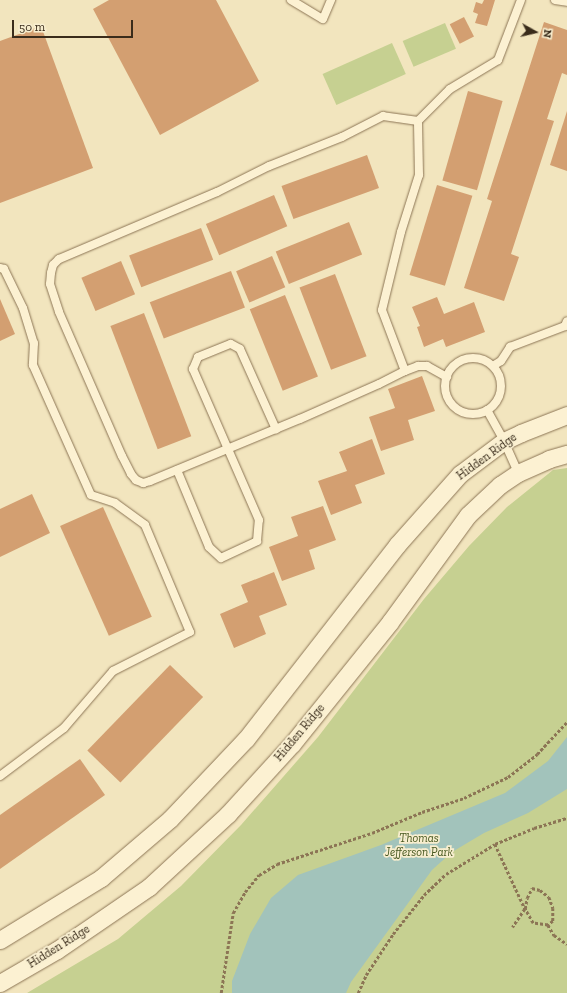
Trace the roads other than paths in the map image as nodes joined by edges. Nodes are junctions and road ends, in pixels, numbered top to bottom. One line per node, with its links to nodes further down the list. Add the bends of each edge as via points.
1 (291, 0): 2 (lane, via 323,19)
2 (331, 0)
3 (521, 0): 6 (lane, via 498,60 450,89)
4 (555, 0): 5 (lane)
5 (567, 2)
6 (418, 121): 10 (lane, via 419,175 401,232 382,310); 18 (lane, via 383,116 342,137 269,166 216,192 58,259 53,265 50,284 59,312 131,474 136,480 143,482)
7 (0, 268): 20 (lane, via 4,269 23,308 34,343 33,365 91,495 114,503 145,525 190,632 113,671 64,728)
8 (567, 321): 9 (lane, via 565,326 510,347 501,361)
9 (493, 366): 11 (lane, via 485,360 469,358 455,365); 12 (lane, via 501,387 496,403)
10 (405, 371): 11 (lane, via 418,366 428,366); 14 (lane)
11 (447, 377): 12 (lane, via 448,397 458,409 474,414)
12 (487, 410): 15 (lane)
13 (567, 415): 15 (street, Hidden Ridge)
14 (276, 429): 16 (lane); 16 (lane, via 240,349 231,344 198,357 193,369)
15 (504, 441): 19 (lane); 21 (street, Hidden Ridge, via 460,474 398,545 246,739 170,819 101,878)
16 (229, 448): 18 (lane); 18 (lane, via 259,520 257,541 221,558 209,547)
17 (567, 454): 19 (street, Hidden Ridge)
18 (177, 470)
19 (518, 473): 22 (street, Hidden Ridge, via 500,485 468,515 390,622 292,744 228,814 149,887 57,950)
20 (0, 776)
21 (0, 940)
22 (0, 983)

